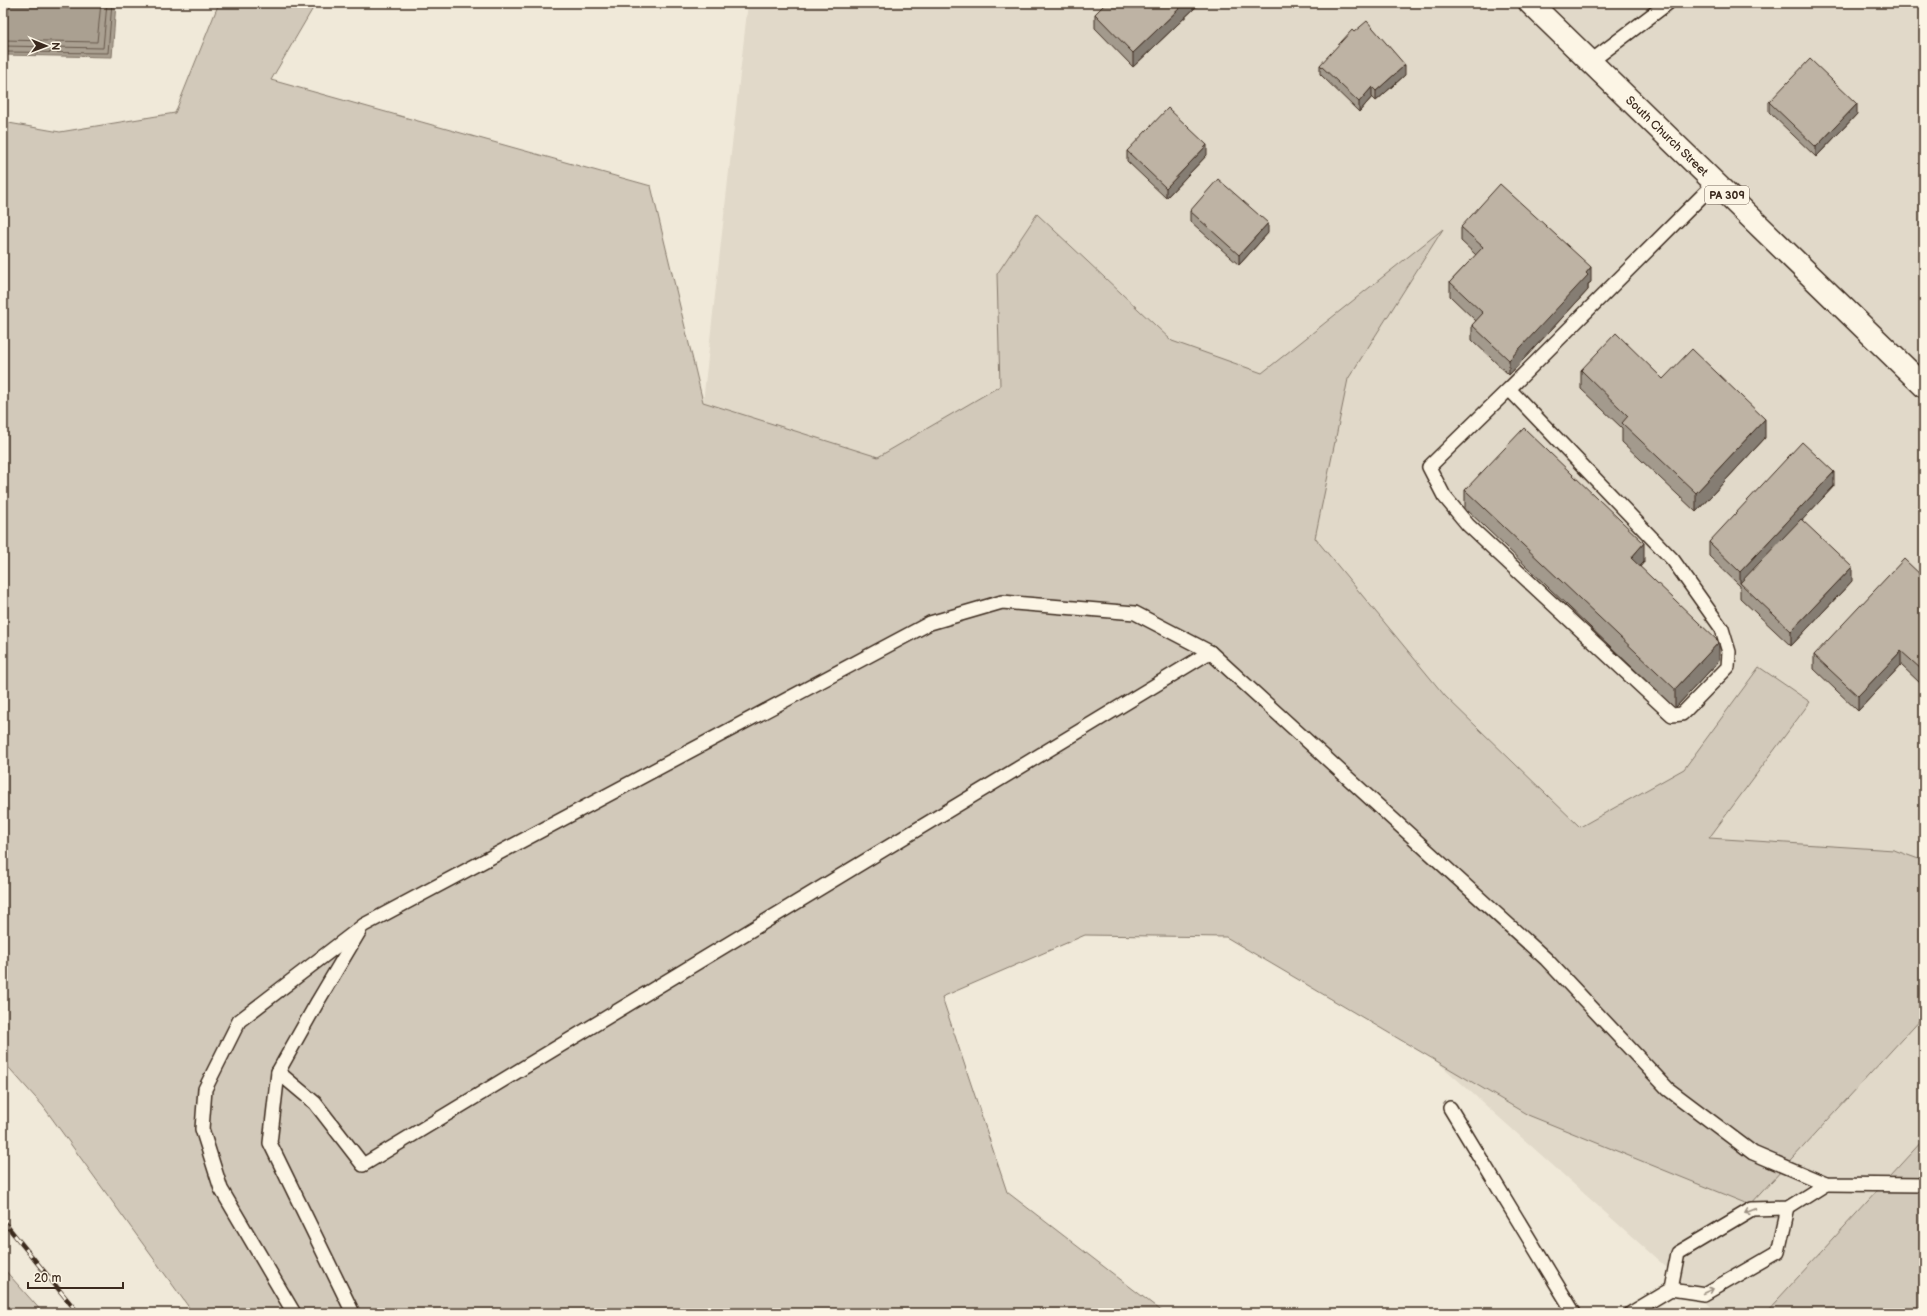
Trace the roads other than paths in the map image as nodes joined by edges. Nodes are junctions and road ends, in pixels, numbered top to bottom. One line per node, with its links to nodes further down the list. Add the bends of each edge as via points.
1 (1530, 3): 3 (highway, South Church Street / PA 309)
2 (1668, 3): 3 (lane)
3 (1590, 62): 4 (highway, South Church Street / PA 309)
4 (1715, 183): 5 (highway, South Church Street / PA 309); 6 (lane)
5 (1924, 386)
6 (1509, 389): 6 (lane, via 1674,560 1722,629 1729,652 1728,667 1682,714 1672,714 1468,524 1444,496 1429,467)
7 (1210, 652): 8 (lane, via 1135,613 1002,602 930,623); 9 (lane, via 363,1165 315,1104); 11 (lane, via 1546,959 1668,1089 1753,1153)
8 (364, 925): 9 (lane); 15 (lane, via 239,1021 205,1089 202,1129 221,1189)
9 (278, 1072): 16 (lane, via 270,1143)
10 (1450, 1108): 17 (lane)
11 (1826, 1184): 12 (lane); 13 (lane)
12 (1924, 1185)
13 (1788, 1208): 14 (lane, one-way to 14, via 1752,1208 1678,1253); 14 (lane, one-way to 13, via 1705,1294 1778,1252)
14 (1671, 1289): 18 (lane)
15 (294, 1313)
16 (353, 1313)
17 (1574, 1313)
18 (1631, 1313)

